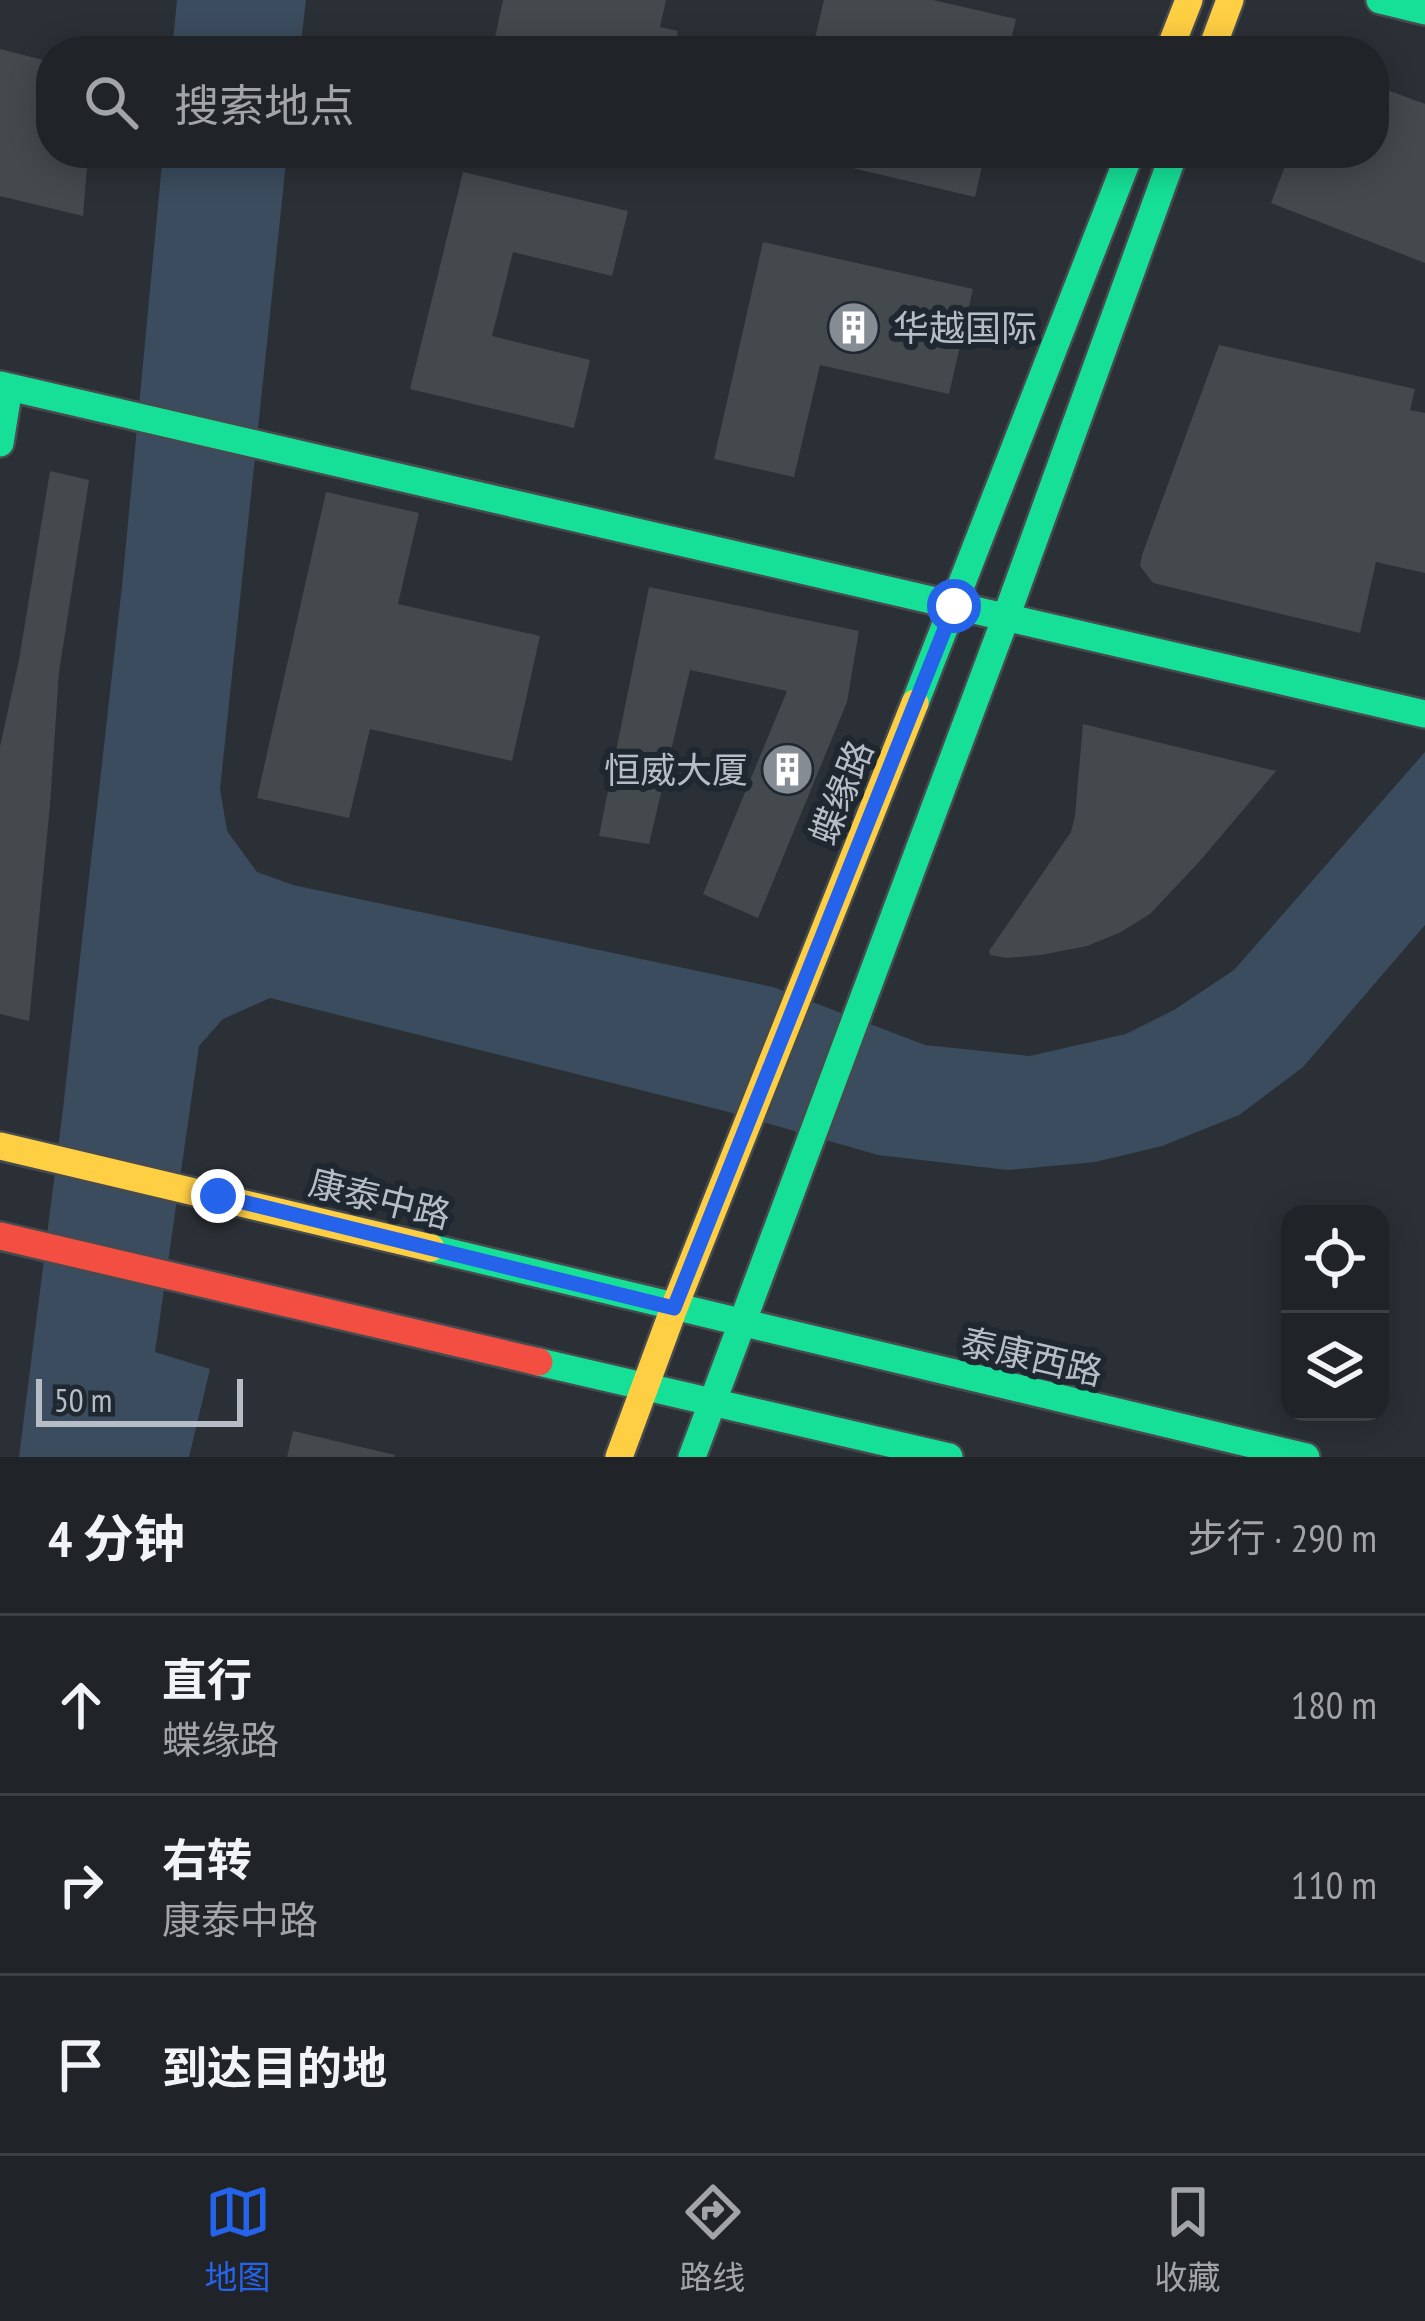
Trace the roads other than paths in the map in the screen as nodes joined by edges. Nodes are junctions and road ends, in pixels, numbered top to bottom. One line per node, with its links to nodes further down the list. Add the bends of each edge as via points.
1 (1189, 0): 5 (street)
2 (1230, 0): 6 (street)
3 (1380, 0): 4 (street)
4 (1425, 11)
5 (1175, 36)
6 (1217, 36)
7 (1124, 168): 11 (street, 蝶缘路)
8 (1169, 168): 12 (street)
9 (4, 386): 10 (street); 11 (street)
10 (0, 443)
11 (954, 606): 12 (street); 16 (street, 蝶缘路)
12 (1006, 617): 13 (street); 17 (street)
13 (1423, 714)
14 (0, 1146): 16 (street, 康泰中路)
15 (12, 1239): 18 (street)
16 (674, 1308): 17 (street, 康泰中路); 18 (street, 蝶缘路)
17 (742, 1324): 19 (street); 23 (street, 泰康西路)
18 (644, 1388): 19 (street); 20 (street, 蝶缘路)
19 (712, 1403): 21 (street); 22 (street)
20 (619, 1457)
21 (692, 1457)
22 (950, 1457)
23 (1306, 1457)

